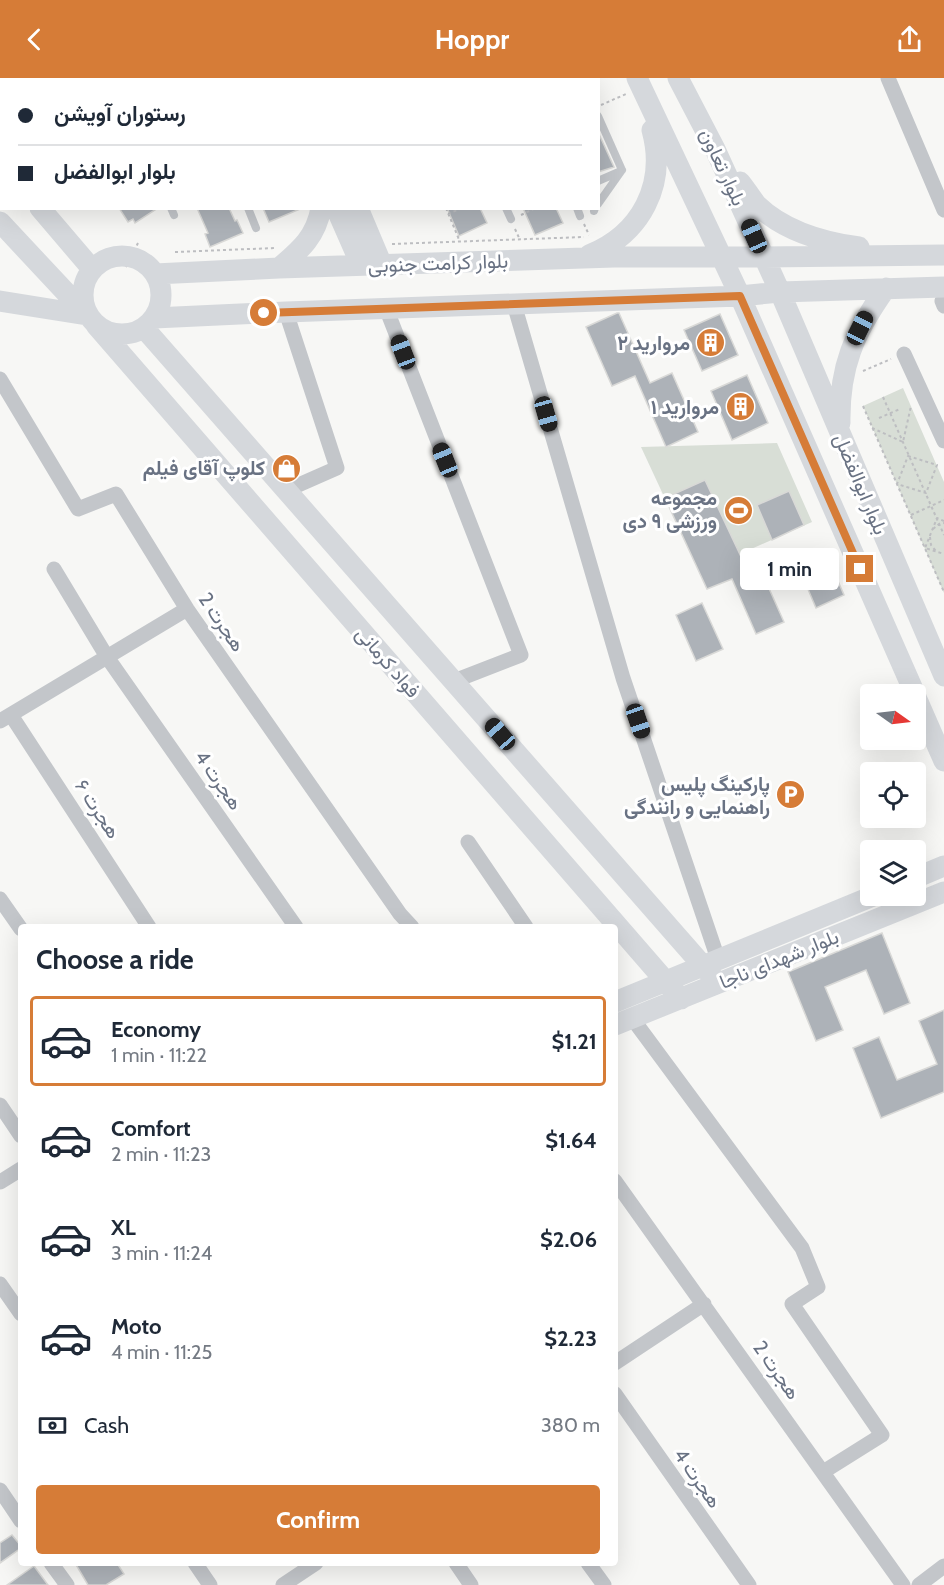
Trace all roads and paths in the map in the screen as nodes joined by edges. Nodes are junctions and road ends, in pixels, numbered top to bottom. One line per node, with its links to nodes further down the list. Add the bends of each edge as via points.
1 (678, 78): 5 (street, بلوار تعاون)
2 (888, 78): 20 (street)
3 (639, 83): 27 (street, بلوار تعاون); 29 (street, via 656,144 650,196 637,219 619,238)
4 (600, 120): 6 (lane)
5 (716, 149): 28 (street, via 757,204 781,222 809,236 839,244); 30 (street, بلوار تعاون)
6 (622, 170): 7 (lane); 8 (lane)
7 (600, 180)
8 (600, 201)
9 (42, 210): 34 (street)
10 (249, 210): 24 (lane)
11 (321, 210): 33 (street, via 311,237)
12 (336, 210): 32 (street)
13 (337, 210): 14 (street, via 345,215)
14 (354, 210)
15 (357, 210): 31 (street)
16 (447, 210): 21 (path)
17 (457, 210): 21 (path)
18 (507, 210): 22 (lane)
19 (531, 210): 22 (path)
20 (944, 210)
21 (448, 214): 25 (path)
22 (511, 219)
23 (0, 222): 44 (street, فواد کرمانی)
24 (256, 228)
25 (460, 242)
26 (944, 255): 28 (street)
27 (722, 256): 29 (street, بلوار کرامت جنوبی); 30 (street, بلوار کرامت جنوبی); 38 (street, بلوار تعاون)
28 (922, 256): 30 (street, بلوار کرامت جنوبی)
29 (580, 258): 31 (street, بلوار کرامت جنوبی)
30 (764, 258): 37 (street, بلوار تعاون)
31 (382, 265): 32 (street, بلوار کرامت جنوبی)
32 (361, 266): 33 (street, بلوار کرامت جنوبی)
33 (279, 268): 35 (street, بلوار کرامت جنوبی)
34 (92, 269): 35 (street, via 115,256 132,256); 44 (street, via 82,291 84,307)
35 (155, 274): 45 (street, via 160,301)
36 (886, 288): 37 (street); 39 (street); 55 (street, via 853,342 844,373)
37 (780, 292): 38 (street); 55 (street, بلوار ابوالفضل)
38 (740, 296): 41 (street); 80 (street, بلوار ابوالفضل)
39 (943, 298)
40 (0, 301): 44 (street)
41 (514, 304): 42 (street); 97 (street)
42 (386, 308): 43 (street); 79 (street, via 521,655)
43 (286, 312): 45 (street); 60 (street, via 338,468)
44 (92, 320): 45 (street, via 119,335); 94 (street, فواد کرمانی)
45 (149, 323): 60 (street, فواد کرمانی)
46 (904, 354): 56 (street)
47 (0, 379): 76 (street, هجرت 2, via 78,509 117,494)
48 (883, 397): 52 (path)
49 (863, 406): 54 (path)
50 (911, 406): 57 (path)
51 (900, 409): 52 (path)
52 (890, 413): 53 (path); 57 (path)
53 (879, 418)
54 (873, 428): 57 (path); 59 (path)
55 (840, 436): 78 (street, بلوار ابوالفضل)
56 (944, 441)
57 (903, 442): 58 (path)
58 (908, 456): 59 (path); 61 (path); 61 (path, via 937,465)
59 (897, 484): 61 (path); 64 (path)
60 (286, 490): 79 (street, فواد کرمانی)
61 (926, 494): 63 (path)
62 (944, 500): 63 (path)
63 (931, 506): 64 (path); 65 (path)
64 (910, 515): 71 (path)
65 (937, 518): 66 (path); 67 (path); 68 (path)
66 (944, 522): 67 (path)
67 (939, 524): 68 (path); 69 (path)
68 (931, 533): 70 (path); 71 (path)
69 (944, 535)
70 (931, 545): 71 (path); 72 (path)
71 (925, 548): 72 (path); 75 (path)
72 (940, 553): 73 (path)
73 (944, 554)
74 (54, 569): 77 (street, هجرت 4)
75 (944, 592)
76 (187, 609): 77 (street); 92 (street, هجرت 2)
77 (108, 657): 81 (street); 91 (street, هجرت 4)
78 (944, 676)
79 (454, 681): 97 (street, فواد کرمانی)
80 (910, 684)
81 (5, 718): 90 (street, هجرت ۶)
82 (926, 720): 83 (street, بلوار ابوالفضل)
83 (944, 761)
84 (468, 842): 93 (street)
85 (944, 866): 86 (street)
86 (926, 873)
87 (944, 892): 99 (street, بلوار شهدای ناجا)
88 (0, 899): 95 (street)
89 (860, 901): 97 (street, بلوار شهدای ناجا)
90 (147, 924)
91 (294, 924)
92 (409, 924)
93 (524, 924)
94 (616, 924)
95 (18, 925)
96 (618, 927): 98 (street, فواد کرمانی)
97 (711, 962): 98 (street, بلوار شهدای ناجا); 99 (street, فواد کرمانی)
98 (665, 981): 100 (street, فواد کرمانی); 101 (street, بلوار شهدای ناجا)
99 (718, 983): 100 (street, بلوار شهدای ناجا)
100 (681, 999): 102 (street, بلوار شهدای ناجا)
101 (618, 1001)
102 (623, 1022): 113 (street, via 802,1248 818,1287 792,1304 882,1435)
103 (0, 1105): 104 (street)
104 (18, 1132)
105 (18, 1170): 106 (street)
106 (0, 1182)
107 (618, 1185): 109 (street, هجرت 2)
108 (0, 1284): 110 (street)
109 (704, 1304): 111 (street); 113 (street, هجرت 2)
110 (18, 1310)
111 (618, 1361)
112 (618, 1398): 128 (street, هجرت 4)
113 (823, 1472): 129 (street, هجرت 2)
114 (0, 1490): 115 (street)
115 (18, 1517)
116 (53, 1566): 123 (street)
117 (197, 1566): 124 (street)
118 (314, 1566): 122 (street)
119 (458, 1566): 126 (street)
120 (590, 1566): 127 (street)
121 (944, 1566): 130 (street)
122 (305, 1579): 125 (street)
123 (67, 1585)
124 (210, 1585)
125 (283, 1585)
126 (471, 1585)
127 (604, 1585)
128 (748, 1585)
129 (903, 1585)
130 (919, 1585)

